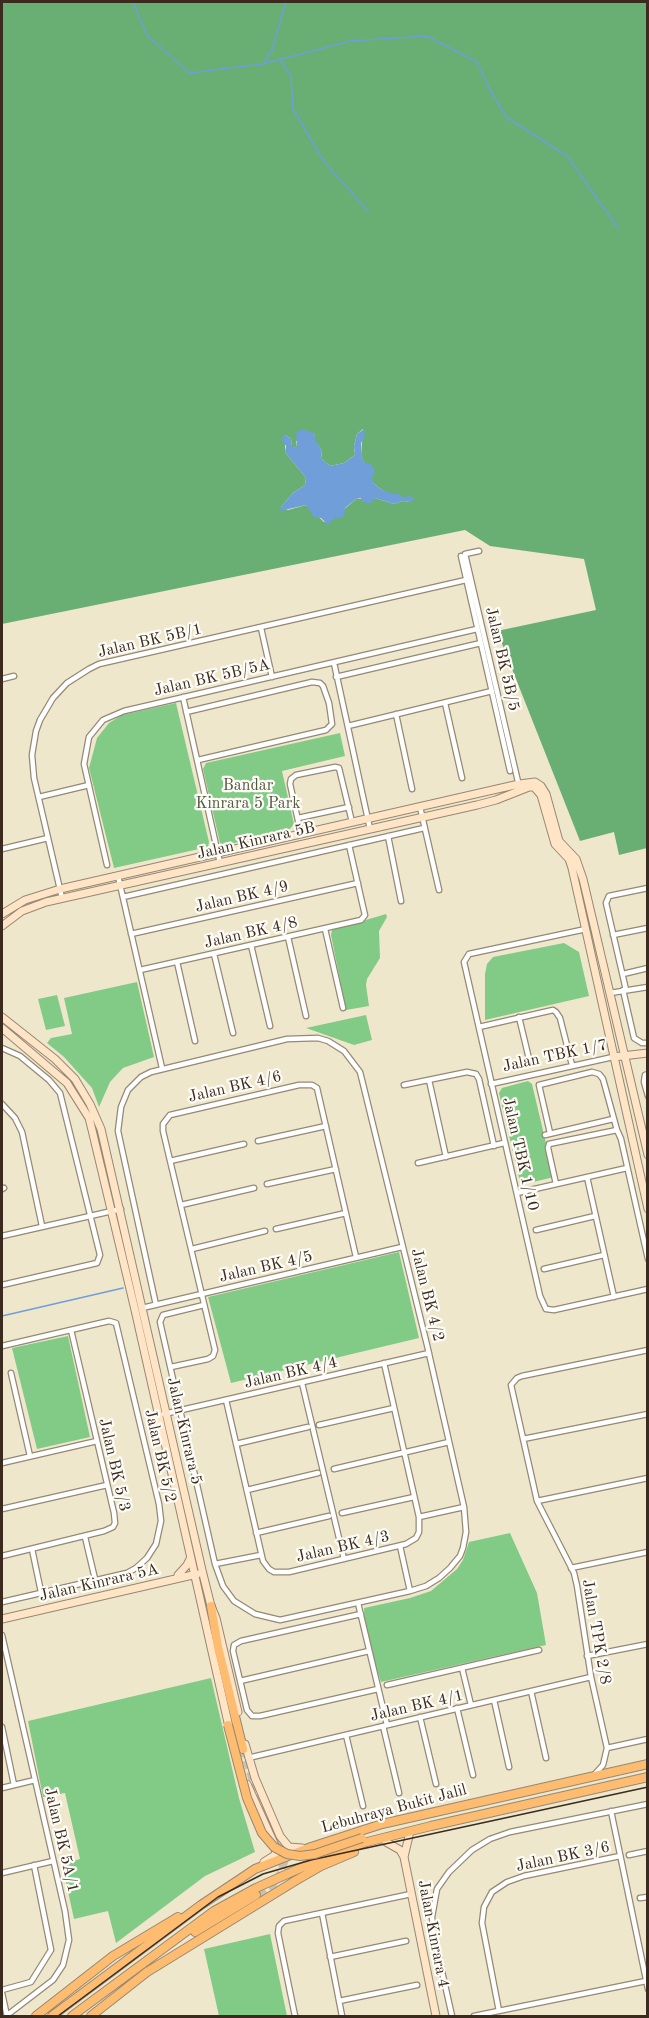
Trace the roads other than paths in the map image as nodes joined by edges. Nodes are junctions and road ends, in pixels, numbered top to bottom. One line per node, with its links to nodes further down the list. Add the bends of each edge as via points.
1 (479, 551): 22 (street, Jalan BK 5B/5, via 465,554)
2 (460, 556): 3 (street, Jalan BK 5B/5)
3 (466, 580): 4 (street, Jalan BK 5B/1); 5 (street, Jalan BK 5B/5)
4 (261, 628): 9 (street); 24 (street, Jalan BK 5B/1, via 99,664 67,683 36,731 32,761)
5 (477, 629): 6 (street, Jalan BK 5B/5); 7 (street, Jalan BK 5B/5A)
6 (481, 644): 10 (street); 12 (street, Jalan BK 5B/5)
7 (334, 663): 9 (street, Jalan BK 5B/5A); 10 (street)
8 (14, 676): 11 (street)
9 (272, 676): 13 (street, Jalan BK 5B/5A)
10 (336, 677): 17 (street)
11 (2, 680)
12 (492, 691): 14 (street); 19 (street, Jalan BK 5B/5)
13 (183, 697): 15 (street); 21 (street, Jalan BK 5B/5A, via 103,720 86,745 84,764)
14 (445, 703): 16 (street); 20 (street)
15 (186, 711): 18 (street); 18 (street, via 312,682 323,686 329,703 332,724 326,730)
16 (396, 714): 17 (street); 23 (street)
17 (348, 726): 29 (street)
18 (198, 760): 38 (street)
19 (510, 771)
20 (462, 778)
21 (89, 785): 24 (street); 40 (street, Jalan BK 5B/5A)
22 (519, 787): 26 (street, Jalan Kinrara 5B); 27 (street, Jalan Kinrara 5B, via 496,800); 52 (street, via 535,782 544,790 559,841 578,864); 55 (street, via 534,788 541,795 551,836 572,868)
23 (412, 789)
24 (39, 797): 35 (street, Jalan BK 5B/1)
25 (349, 807): 28 (street); 28 (street, via 339,768 313,771 291,779); 30 (street)
26 (420, 807): 27 (street); 29 (street, Jalan Kinrara 5B)
27 (422, 817): 31 (street); 32 (street, Jalan Kinrara 5B)
28 (298, 818): 33 (street)
29 (368, 818): 30 (street, Jalan Kinrara 5B); 32 (street)
30 (352, 822): 33 (street, Jalan Kinrara 5B)
31 (424, 828): 34 (street); 46 (street)
32 (370, 829): 39 (street, Jalan Kinrara 5B)
33 (301, 834): 38 (street, Jalan Kinrara 5B)
34 (388, 836): 36 (street); 49 (street)
35 (48, 838): 37 (street); 45 (street, Jalan BK 5B/1)
36 (349, 845): 42 (street); 47 (street)
37 (2, 849)
38 (218, 853): 39 (street); 41 (street, Jalan Kinrara 5B)
39 (220, 863): 43 (street, Jalan Kinrara 5B)
40 (107, 865)
41 (118, 876): 43 (street); 45 (street, Jalan Kinrara 5B)
42 (358, 883): 54 (street, Jalan BK 4/8, via 364,915 358,921); 56 (street, Jalan BK 4/9)
43 (120, 885): 47 (street); 48 (street, Jalan Kinrara 5B)
44 (648, 888): 57 (street, via 609,896 606,903)
45 (60, 889): 48 (street, Jalan BK 5B/1); 50 (street, Jalan Kinrara 5B, via 25,900)
46 (439, 890)
47 (123, 897): 56 (street)
48 (62, 898): 51 (street, Jalan Kinrara 5B, via 22,911)
49 (401, 901)
50 (2, 914)
51 (2, 926)
52 (594, 927): 55 (street, Jalan TBK 1/10); 67 (street)
53 (648, 928): 57 (street)
54 (325, 929): 58 (street, Jalan BK 4/8); 68 (street)
55 (585, 929): 73 (street, Jalan TBK 1/10, via 469,954 464,962); 81 (street)
56 (131, 934): 63 (street)
57 (614, 935): 64 (street)
58 (288, 937): 59 (street, Jalan BK 4/8); 69 (street)
59 (251, 945): 60 (street, Jalan BK 4/8); 72 (street)
60 (214, 954): 61 (street, Jalan BK 4/8); 75 (street)
61 (177, 962): 63 (street, Jalan BK 4/8); 76 (street)
62 (648, 968): 64 (street)
63 (140, 970): 84 (street)
64 (622, 974): 66 (street)
65 (648, 987): 66 (street)
66 (625, 990): 67 (street); 77 (street, via 634,1038)
67 (610, 993): 80 (street)
68 (343, 1008)
69 (306, 1016)
70 (2, 1017): 112 (street, Jalan Kinrara 5, via 55,1059 83,1091 97,1116)
71 (519, 1017): 73 (street); 82 (street); 83 (street, via 556,1012)
72 (270, 1026)
73 (479, 1027): 88 (street, Jalan TBK 1/10)
74 (2, 1028): 114 (street, Jalan Kinrara 5, via 75,1093 92,1130)
75 (233, 1033)
76 (195, 1041)
77 (648, 1043)
78 (2, 1048): 116 (street, via 20,1056 60,1094)
79 (648, 1053): 80 (street, Jalan TBK 1/7)
80 (625, 1056): 81 (street, Jalan TBK 1/7); 100 (street)
81 (613, 1057): 83 (street, Jalan TBK 1/7); 113 (street)
82 (530, 1063)
83 (572, 1065): 85 (street, Jalan TBK 1/7)
84 (162, 1068): 123 (street, Jalan BK 4/2, via 301,1037 328,1041 344,1051 361,1076); 133 (street, Jalan BK 4/2, via 141,1077 128,1090 118,1131)
85 (537, 1074): 88 (street, Jalan TBK 1/7); 90 (street)
86 (648, 1074): 91 (street, via 644,1082)
87 (429, 1080): 89 (street); 99 (street, via 476,1074); 101 (street)
88 (491, 1084): 97 (street, Jalan TBK 1/10)
89 (404, 1085)
90 (539, 1085): 93 (street, via 592,1072 599,1074); 93 (street, via 547,1134)
91 (648, 1096)
92 (2, 1104): 118 (street, via 22,1132)
93 (613, 1119): 95 (street)
94 (326, 1126): 96 (street); 102 (street, Jalan BK 4/6, via 317,1088 299,1085 170,1115 163,1128); 105 (street, Jalan BK 4/6)
95 (616, 1130): 104 (street); 108 (street, via 549,1144)
96 (258, 1141)
97 (504, 1143): 99 (street); 110 (street, Jalan TBK 1/10)
98 (244, 1144): 102 (street)
99 (494, 1146): 101 (street)
100 (648, 1155)
101 (446, 1157): 103 (street)
102 (170, 1161): 111 (street, Jalan BK 4/6)
103 (418, 1163)
104 (627, 1168): 106 (street); 127 (street)
105 (336, 1169): 107 (street); 115 (street, Jalan BK 4/6)
106 (587, 1177): 108 (street); 117 (street)
107 (267, 1184)
108 (556, 1184): 110 (street)
109 (254, 1188): 111 (street)
110 (517, 1193): 132 (street, Jalan TBK 1/10, via 546,1309)
111 (181, 1204): 124 (street, Jalan BK 4/6)
112 (120, 1209): 114 (street); 135 (street, Jalan Kinrara 5)
113 (648, 1209)
114 (111, 1211): 116 (street); 135 (street, Jalan Kinrara 5)
115 (346, 1213): 119 (street); 126 (street, Jalan BK 4/6)
116 (91, 1215): 118 (street); 129 (street, via 100,1255 97,1263)
117 (596, 1216): 120 (street); 125 (street)
118 (42, 1226): 122 (street)
119 (276, 1229)
120 (536, 1230)
121 (265, 1232): 124 (street)
122 (2, 1236)
123 (402, 1247): 126 (street, Jalan BK 4/5); 139 (street, Jalan BK 4/2)
124 (192, 1249): 131 (street, Jalan BK 4/6)
125 (604, 1255): 128 (street); 132 (street)
126 (356, 1257): 131 (street, Jalan BK 4/5)
127 (648, 1259)
128 (544, 1269)
129 (2, 1285)
130 (648, 1289): 132 (street)
131 (202, 1294): 133 (street, Jalan BK 4/5); 134 (street, Jalan BK 4/6)
132 (614, 1297)
133 (156, 1305): 135 (street, Jalan BK 4/5)
134 (204, 1305): 141 (street, Jalan BK 4/6, via 215,1350 213,1356); 141 (street, Jalan BK 4/2, via 161,1316)
135 (139, 1309): 148 (street, Jalan Kinrara 5)
136 (71, 1330): 137 (street, Jalan BK 5/2); 152 (street, Jalan BK 5/3); 184 (street, Jalan BK 5/2, via 109,1321 116,1323 161,1521 156,1544 142,1563 127,1573)
137 (2, 1346)
138 (648, 1350): 151 (street, Jalan TPK 2/8, via 513,1381 511,1391)
139 (429, 1353): 140 (street, Jalan BK 4/4); 153 (street, Jalan BK 4/2)
140 (384, 1363): 143 (street, Jalan BK 4/4); 145 (street)
141 (171, 1367): 146 (street, Jalan BK 4/2)
142 (11, 1373): 156 (street)
143 (302, 1383): 144 (street, Jalan BK 4/4); 178 (street)
144 (226, 1400): 146 (street, Jalan BK 4/4); 154 (street)
145 (394, 1408): 149 (street); 155 (street)
146 (181, 1410): 148 (street, Jalan BK 4/4); 179 (street, Jalan BK 4/2)
147 (648, 1414): 151 (street)
148 (162, 1415): 177 (street, Jalan Kinrara 5); 181 (street, Jalan Kinrara 5)
149 (319, 1425)
150 (308, 1427): 154 (street)
151 (523, 1439): 164 (street, Jalan TPK 2/8)
152 (97, 1441): 156 (street); 161 (street, Jalan BK 5/3)
153 (449, 1442): 155 (street); 165 (street, Jalan BK 4/2)
154 (236, 1444): 162 (street)
155 (404, 1453): 158 (street); 163 (street)
156 (30, 1456): 157 (street)
157 (2, 1463)
158 (334, 1469)
159 (318, 1473): 162 (street)
160 (648, 1478): 164 (street)
161 (107, 1485): 166 (street); 171 (street, Jalan BK 5/3, via 114,1523 109,1530)
162 (247, 1490): 170 (street)
163 (414, 1497): 167 (street); 169 (street)
164 (537, 1500): 180 (street, Jalan TPK 2/8)
165 (464, 1507): 169 (street); 186 (street, Jalan BK 4/2, via 466,1532 459,1556 439,1578)
166 (2, 1509)
167 (342, 1514)
168 (328, 1516): 170 (street)
169 (419, 1517): 172 (street, Jalan BK 4/3, via 416,1538)
170 (256, 1533): 175 (street)
171 (85, 1537): 173 (street, Jalan BK 5/3); 184 (street)
172 (400, 1546): 178 (street, Jalan BK 4/3); 186 (street)
173 (32, 1549): 176 (street, Jalan BK 5/3); 187 (street)
174 (648, 1552): 180 (street)
175 (261, 1555): 178 (street, Jalan BK 4/3, via 269,1569 280,1573); 179 (street)
176 (2, 1556)
177 (190, 1559): 182 (street, Jalan Kinrara 5); 183 (street)
178 (344, 1559)
179 (215, 1564): 189 (street, Jalan BK 4/2, via 234,1601 264,1617 279,1620)
180 (571, 1568): 198 (street, Jalan TPK 2/8)
181 (202, 1571): 182 (street, Jalan Kinrara 5A); 190 (street, Jalan Kinrara 5)
182 (193, 1573): 183 (street, Jalan Kinrara 5A); 185 (street, Jalan Kinrara 5)
183 (181, 1576): 185 (street); 192 (street, Jalan Kinrara 5A)
184 (95, 1579): 187 (street, Jalan BK 5/2)
185 (196, 1585): 209 (street, Jalan Kinrara 5)
186 (410, 1591): 189 (street, Jalan BK 4/2)
187 (41, 1592): 188 (street, Jalan BK 5/2)
188 (2, 1602)
189 (358, 1603): 191 (street)
190 (211, 1606): 215 (highway); 216 (street, Jalan Kinrara 5)
191 (361, 1614): 197 (street); 201 (street, via 241,1641 233,1651)
192 (2, 1617)
193 (2, 1635): 194 (street, Jalan BK 5A/1)
194 (2, 1644): 223 (street, Jalan BK 5A/1)
195 (648, 1644): 198 (street)
196 (539, 1650): 199 (street)
197 (369, 1651): 201 (street); 203 (street)
198 (587, 1656): 200 (street, Jalan TPK 2/8)
199 (462, 1668): 202 (street); 206 (street)
200 (591, 1677): 204 (street, Jalan BK 4/1); 214 (street, Jalan TPK 2/8)
201 (240, 1681): 203 (street, via 252,1716)
202 (387, 1685)
203 (378, 1689): 210 (street)
204 (531, 1691): 205 (street, Jalan BK 4/1); 217 (street)
205 (494, 1700): 206 (street, Jalan BK 4/1); 219 (street)
206 (471, 1705): 207 (street, Jalan BK 4/1)
207 (457, 1708): 208 (street, Jalan BK 4/1); 220 (street)
208 (420, 1717): 210 (street, Jalan BK 4/1); 224 (street)
209 (228, 1725): 232 (highway, bridge, via 247,1798 262,1833 274,1847 287,1854 315,1854 362,1838 413,1826); 242 (street, Jalan Kinrara 5, via 245,1780 276,1848 275,1855)
210 (385, 1725): 212 (street, Jalan BK 4/1); 227 (street)
211 (2, 1727): 225 (street)
212 (346, 1734): 216 (street, Jalan BK 4/1); 229 (street)
213 (648, 1739): 214 (street)
214 (607, 1748): 221 (street, via 603,1765)
215 (243, 1749)
216 (248, 1758): 235 (street, Jalan Kinrara 5, via 284,1843 294,1849)
217 (546, 1758)
218 (648, 1764): 221 (highway, Lebuhraya Bukit Jalil)
219 (509, 1767)
220 (473, 1775)
221 (593, 1775): 235 (highway, Lebuhraya Bukit Jalil, via 382,1824)
222 (648, 1777): 231 (highway, Lebuhraya Bukit Jalil)
223 (35, 1780): 225 (street); 240 (street, Jalan BK 5A/1)
224 (436, 1784)
225 (14, 1785): 226 (street)
226 (2, 1788)
227 (399, 1793)
228 (648, 1804): 230 (street)
229 (363, 1806)
230 (611, 1811): 238 (street); 267 (street, via 490,1839 465,1856 442,1881 434,1899 433,1927)
231 (449, 1822): 232 (highway, Lebuhraya Bukit Jalil); 233 (highway)
232 (431, 1826): 252 (highway, Lebuhraya Bukit Jalil, via 334,1853 256,1888 214,1911)
233 (409, 1836): 234 (highway); 239 (street, Jalan Kinrara 4)
234 (386, 1842): 239 (street); 263 (highway, via 348,1854 295,1881 147,1972)
235 (322, 1843): 242 (highway, Lebuhraya Bukit Jalil)
236 (648, 1851): 237 (street)
237 (629, 1855)
238 (620, 1856): 253 (street); 258 (street, Jalan BK 3/6, via 524,1876 492,1892 484,1907 482,1923)
239 (404, 1857): 244 (street, Jalan Kinrara 4)
240 (53, 1861): 241 (street); 259 (street, Jalan BK 5A/1, via 68,1930 66,1957 53,1980)
241 (34, 1865): 243 (street); 256 (street, via 51,1950 31,1982)
242 (255, 1869): 248 (highway, Lebuhraya Bukit Jalil)
243 (2, 1873)
244 (411, 1894): 249 (street); 266 (street, Jalan Kinrara 4)
245 (256, 1895): 252 (highway)
246 (648, 1897): 247 (street)
247 (640, 1898)
248 (201, 1905): 260 (highway, via 113,1956); 261 (highway, Lebuhraya Bukit Jalil)
249 (322, 1913): 251 (street); 264 (street, via 284,1921 279,1926)
250 (406, 1941): 251 (street)
251 (330, 1956): 257 (street)
252 (147, 1962): 262 (highway, Lebuhraya Bukit Jalil)
253 (646, 1981): 255 (street); 258 (street)
254 (417, 1985): 257 (street)
255 (648, 1989)
256 (2, 1992): 259 (street)
257 (339, 2001): 265 (street)
258 (499, 2011): 268 (street)
259 (6, 2016)
260 (36, 2016)
261 (52, 2016)
262 (72, 2016)
263 (91, 2016)
264 (295, 2016)
265 (342, 2016)
266 (436, 2016)
267 (452, 2016)
268 (474, 2016)

